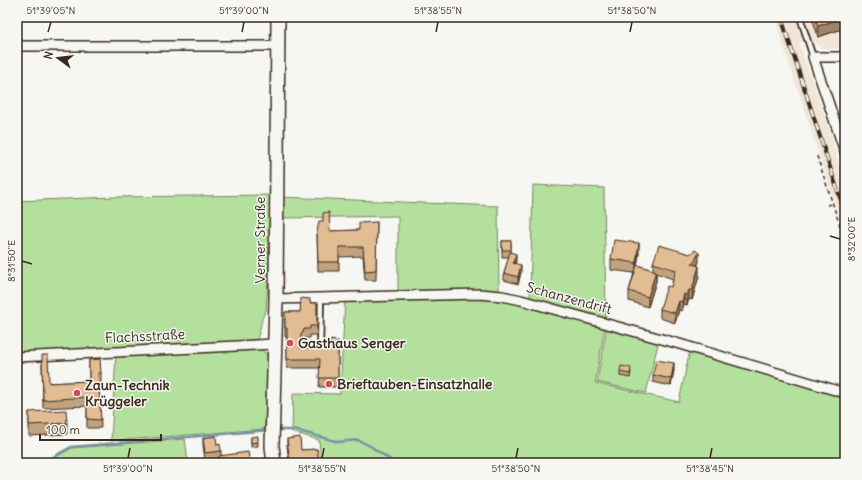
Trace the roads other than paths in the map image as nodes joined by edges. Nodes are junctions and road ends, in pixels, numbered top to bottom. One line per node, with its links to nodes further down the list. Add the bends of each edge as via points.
1 (278, 17): 4 (street, Verner Straße)
2 (800, 17): 5 (lane)
3 (17, 46): 4 (street)
4 (278, 46): 8 (street, Verner Straße)
5 (813, 57): 6 (street); 7 (street)
6 (845, 57)
7 (845, 152)
8 (276, 298): 9 (street, Schanzendrift); 10 (street, Verner Straße)
9 (321, 298): 11 (lane); 13 (street, Schanzendrift, via 479,294 510,297)
10 (275, 344): 12 (street, Flachsstraße); 14 (street, Verner Straße, via 272,425)
11 (320, 353)
12 (17, 356)
13 (845, 393)
14 (274, 463)

